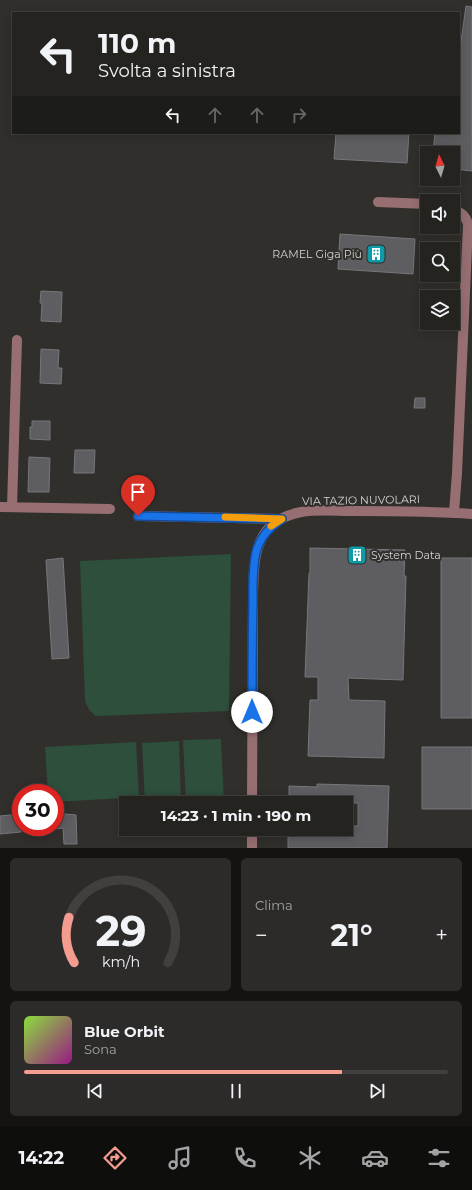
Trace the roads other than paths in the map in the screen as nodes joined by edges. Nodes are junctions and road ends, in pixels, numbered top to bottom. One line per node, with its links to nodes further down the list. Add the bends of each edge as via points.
1 (378, 202): 2 (street)
2 (420, 204)
3 (460, 212): 8 (street, via 467,218 468,224)
4 (17, 340): 6 (street)
5 (0, 507): 6 (street)
6 (12, 507): 7 (street)
7 (110, 510)
8 (454, 512): 9 (street, VIA TAZIO NUVOLARI); 11 (street, VIA TAZIO NUVOLARI, via 313,511 301,512)
9 (472, 514)
10 (138, 516): 11 (street)
11 (282, 519): 12 (street, VIA TAZIO NUVOLARI, via 264,534 254,562)
12 (252, 796)
13 (252, 836): 14 (street)
14 (252, 848)

